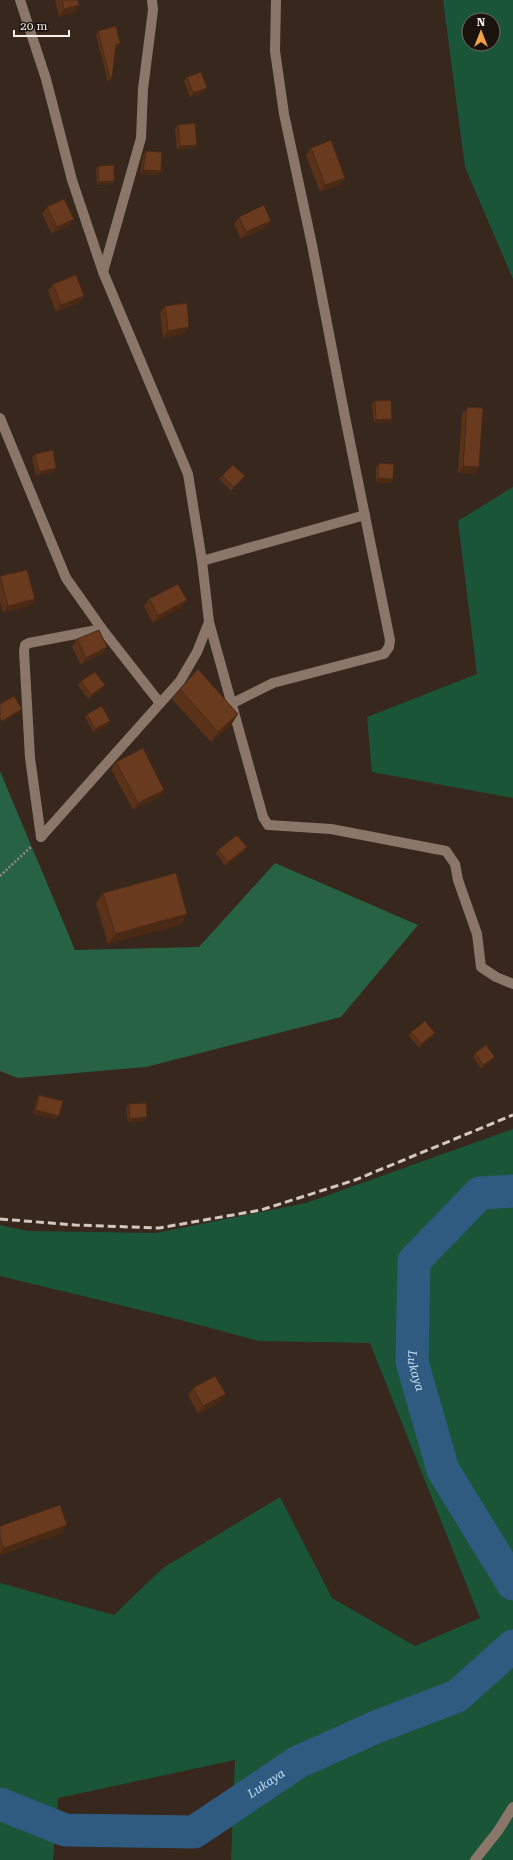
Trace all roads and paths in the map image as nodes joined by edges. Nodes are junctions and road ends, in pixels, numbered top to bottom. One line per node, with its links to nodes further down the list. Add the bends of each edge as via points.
1 (20, 0): 4 (street, via 46,79 72,180)
2 (152, 0): 4 (street, via 141,138)
3 (276, 0): 6 (street, via 275,51 284,114)
4 (103, 272): 7 (street, via 188,474)
5 (0, 418): 9 (street, via 66,578)
6 (364, 515): 7 (street); 11 (street, via 390,640 389,648 384,654 273,683)
7 (202, 561): 8 (street)
8 (210, 622): 10 (street, via 197,652 180,681); 11 (street)
9 (102, 629): 10 (street); 12 (street, via 25,645 30,758)
10 (160, 703): 12 (street)
11 (233, 703): 14 (street, via 263,817 268,825 331,829 446,851 455,864 458,880 478,934 481,967)
12 (41, 837): 13 (path)
13 (0, 876)
14 (513, 984)
15 (513, 1806): 16 (street, via 498,1831)
16 (475, 1860)

